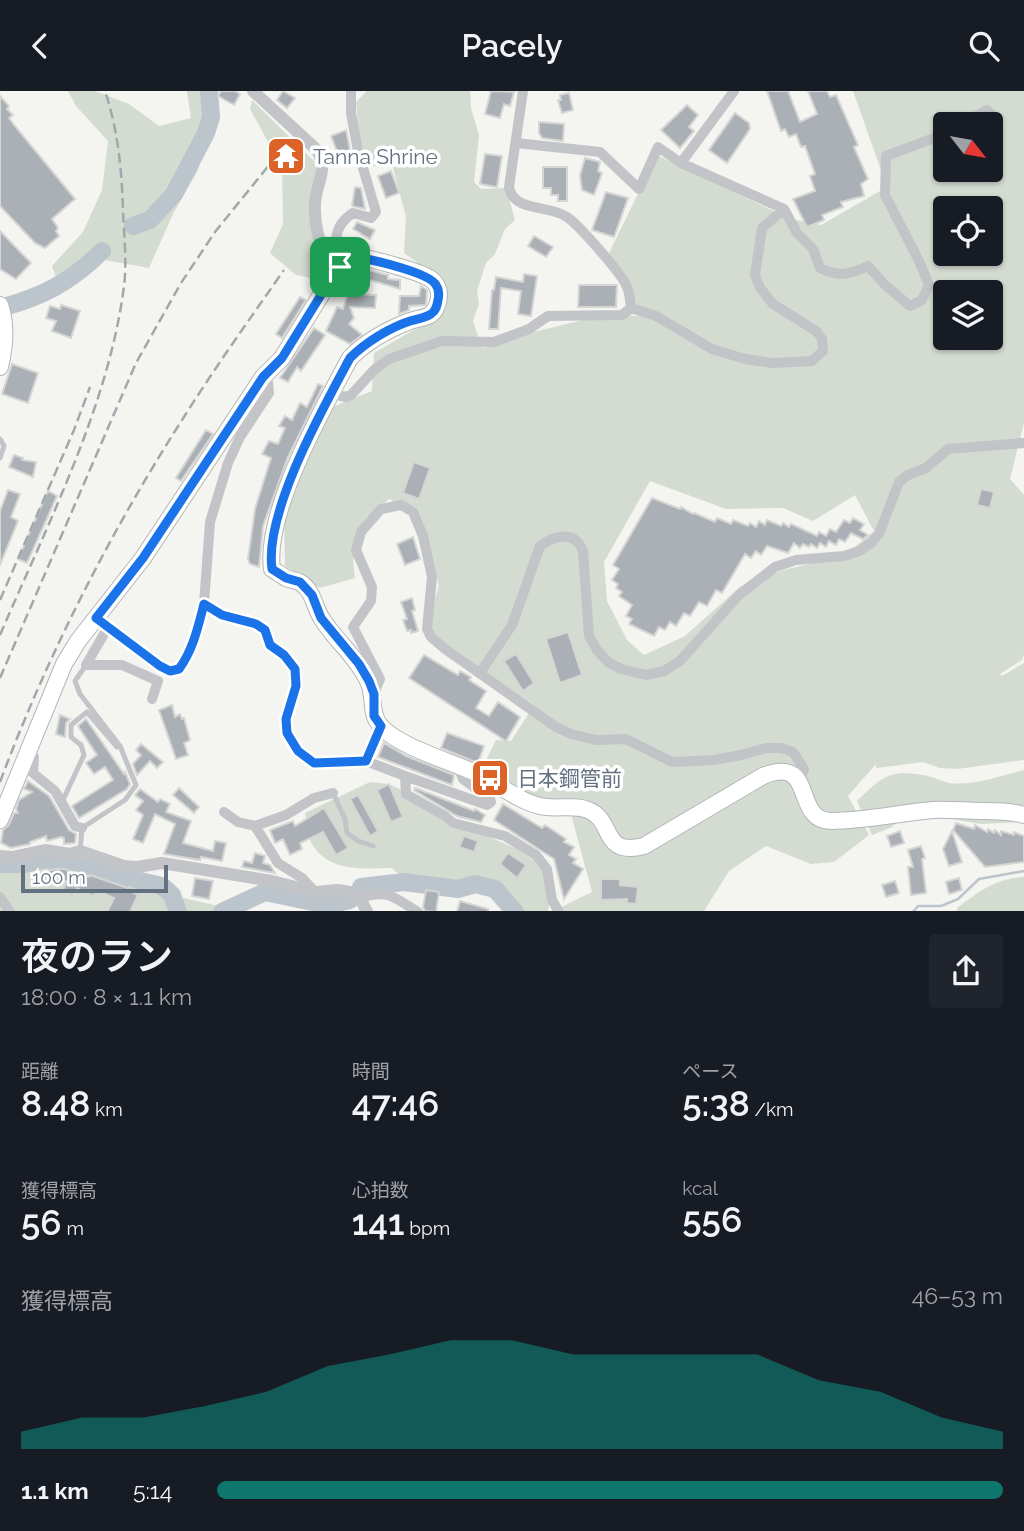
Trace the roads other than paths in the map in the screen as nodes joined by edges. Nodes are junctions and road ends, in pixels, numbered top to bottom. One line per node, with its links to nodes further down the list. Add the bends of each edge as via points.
1 (253, 91): 9 (street, via 322,159 315,202 317,226 325,258)
2 (351, 91): 9 (street, via 358,151 376,212 371,218 353,213 342,224 334,244)
3 (523, 91): 6 (street)
4 (734, 91): 7 (street)
5 (933, 138): 8 (street, via 886,156 885,195 929,285 922,300 910,306 868,267 849,275 833,275 820,268 813,249 797,233)
6 (516, 143): 7 (street, via 600,152 639,188 658,147); 10 (street, via 511,196 519,203 559,212 576,225 627,285)
7 (681, 163): 8 (street)
8 (784, 209): 10 (street, via 762,228 755,275 766,298 822,339 823,351 812,361 745,359 712,349 656,316)
9 (337, 270): 13 (main road, via 282,358); 14 (main road, via 345,262 372,260 428,277 439,296 437,308 429,316 359,348)
10 (631, 309): 14 (street, via 622,315 548,316 494,342 470,339 422,346 389,359 351,395)
11 (2, 312): 12 (main road)
12 (0, 367)
13 (267, 373): 18 (street, via 270,393 240,437 210,522); 19 (main road)
14 (332, 394): 22 (main road, via 284,495 271,550 272,569 300,582 312,595 321,618 359,664)
15 (0, 439): 17 (lane, via 4,446)
16 (1024, 443): 21 (street, via 948,449 900,482 871,544 844,556 796,560 775,567 739,594 680,661 646,675 621,669 597,650 589,636 580,543 570,537 551,538 540,546 512,625)
17 (0, 457)
18 (204, 604): 19 (street, via 179,669 170,671); 27 (street, via 265,630 270,645 295,669 296,686 286,719 287,733 298,751 314,763)
19 (102, 623): 20 (street); 25 (main road, via 78,641 64,664)
20 (86, 665): 23 (street, via 122,665 158,681); 26 (lane, via 75,681 79,694)
21 (480, 673): 22 (street, via 445,649 427,629 432,577 413,512 401,505 381,509 361,532 356,549 372,587 371,601 353,627 380,679); 30 (street, via 571,734 596,740 626,739 672,762 781,748 800,759 804,769)
22 (374, 694): 24 (main road, via 374,716)
23 (152, 699)
24 (381, 726): 27 (street); 28 (main road, via 398,739)
25 (27, 751): 32 (street, via 34,757 33,773 55,790); 35 (main road)
26 (123, 755): 32 (lane, via 88,712 71,725 71,737 82,745 84,755); 37 (lane, via 136,785 125,800)
27 (366, 761): 29 (street)
28 (463, 768): 29 (street, via 463,779 490,799 487,805); 30 (main road, via 540,806 588,809 610,839 630,849 644,846 774,771)
29 (405, 776): 45 (street, via 406,794 453,823 505,836 536,855 547,869)
30 (800, 782): 34 (main road, via 809,811 828,821 934,810)
31 (333, 793): 36 (street); 38 (lane, via 347,833)
32 (62, 802): 37 (street, via 75,826)
33 (224, 812): 36 (street)
34 (1024, 815)
35 (0, 820)
36 (256, 826): 41 (street, via 278,863)
37 (82, 828): 39 (lane)
38 (373, 846)
39 (80, 851): 40 (street); 41 (street, via 124,866 162,863)
40 (0, 856)
41 (316, 893): 42 (street, via 338,890)
42 (360, 898): 43 (street); 44 (street, via 378,893 392,896)
43 (366, 911)
44 (416, 911)
45 (558, 911)

